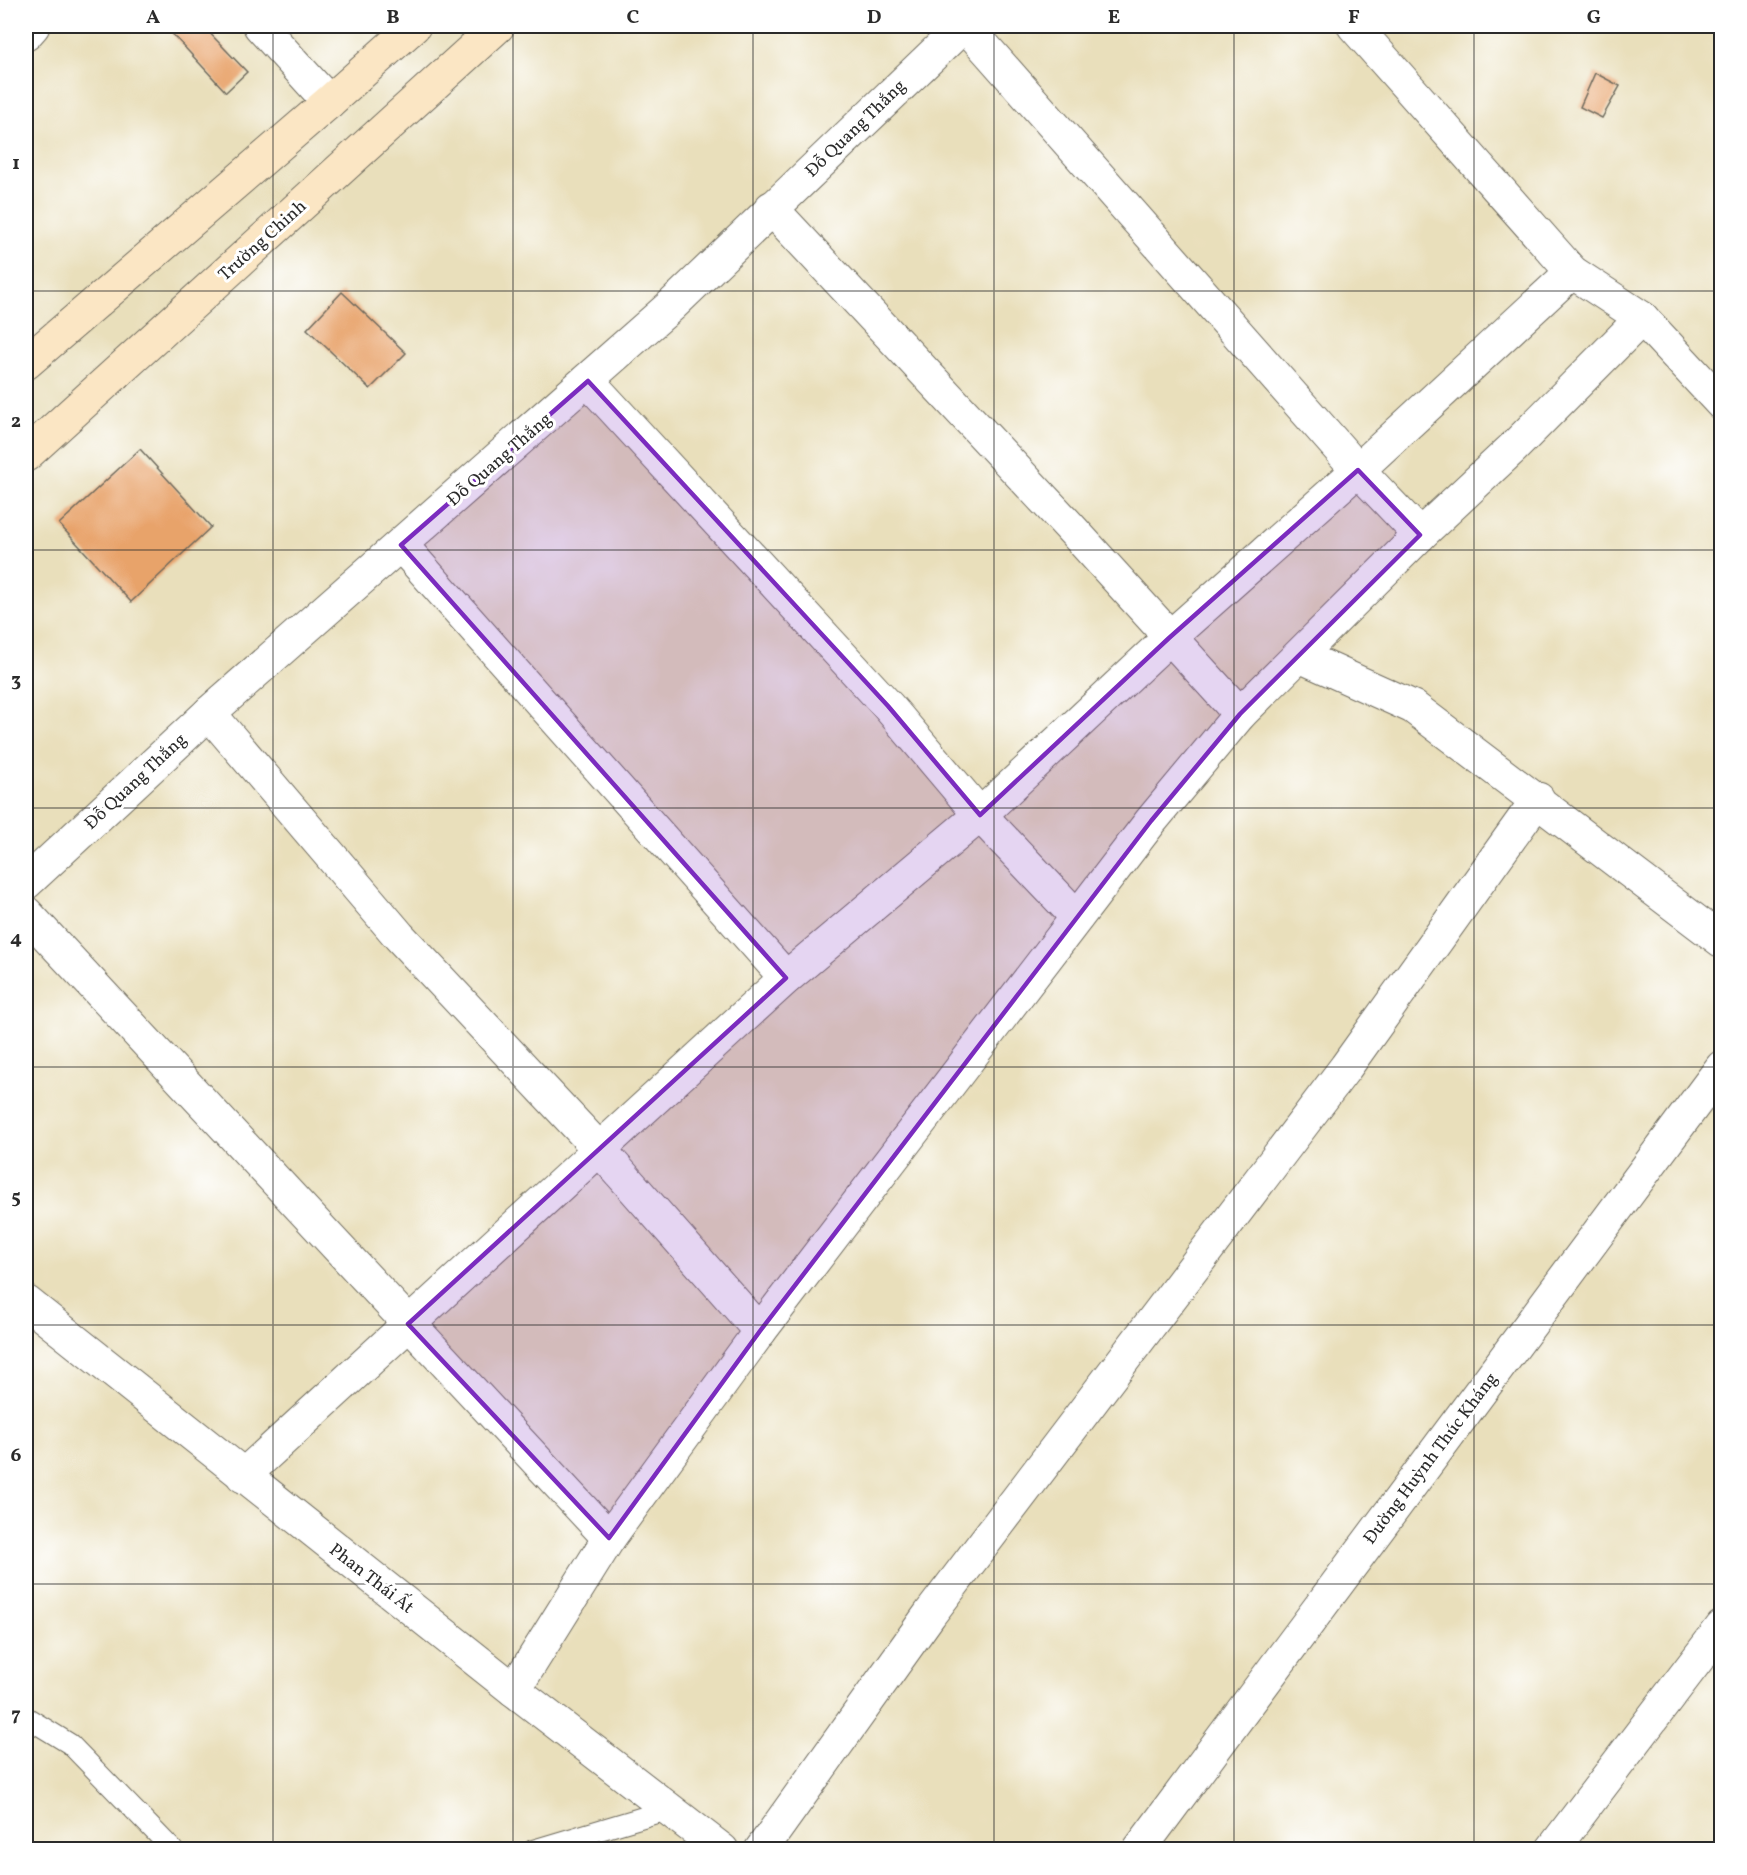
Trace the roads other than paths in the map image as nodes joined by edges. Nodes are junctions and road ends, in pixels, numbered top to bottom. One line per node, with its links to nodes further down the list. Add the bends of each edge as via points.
1 (33, 26): 7 (street)
2 (260, 26): 8 (street)
3 (414, 26): 8 (street)
4 (498, 26): 15 (street, Trường Chinh)
5 (964, 26): 9 (street, Đỗ Quang Thắng); 16 (street)
6 (1354, 26): 10 (street)
7 (26, 34)
8 (329, 102): 12 (street)
9 (771, 208): 13 (street, Đỗ Quang Thắng); 19 (street)
10 (1572, 272): 11 (street); 16 (street)
11 (1642, 318): 14 (street); 17 (street)
12 (26, 363)
13 (588, 381): 18 (street, Đỗ Quang Thắng); 24 (street, via 888,706)
14 (1722, 404)
15 (26, 455)
16 (1358, 470): 17 (street); 19 (street)
17 (1420, 535): 20 (street)
18 (401, 545): 21 (street, Đỗ Quang Thắng); 29 (street)
19 (1169, 638): 22 (street); 24 (street)
20 (1300, 656): 22 (street); 23 (street, via 1413,707)
21 (209, 713): 25 (street, Đỗ Quang Thắng); 31 (street, via 399,936)
22 (1240, 714): 27 (street)
23 (1538, 799): 28 (street); 44 (street, via 1346,1067 930,1614)
24 (980, 815): 27 (street); 29 (street)
25 (26, 883)
26 (26, 913): 33 (street)
27 (1077, 917): 34 (street)
28 (1722, 940)
29 (786, 978): 31 (street)
30 (1722, 1066): 45 (street, Đường Huỳnh Thúc Kháng)
31 (600, 1150): 33 (street); 34 (street)
32 (26, 1302): 35 (street, Phan Thái Ất)
33 (408, 1324): 35 (street); 36 (street)
34 (760, 1331): 36 (street)
35 (243, 1476): 38 (street, Phan Thái Ất)
36 (609, 1538): 38 (street)
37 (1722, 1627): 46 (street)
38 (514, 1690): 40 (street, Phan Thái Ất)
39 (26, 1717): 41 (lane, via 70,1744)
40 (670, 1809): 42 (lane); 43 (street, Phan Thái Ất)
41 (173, 1850)
42 (533, 1850)
43 (722, 1850)
44 (760, 1850)
45 (1139, 1850)
46 (1552, 1850)

